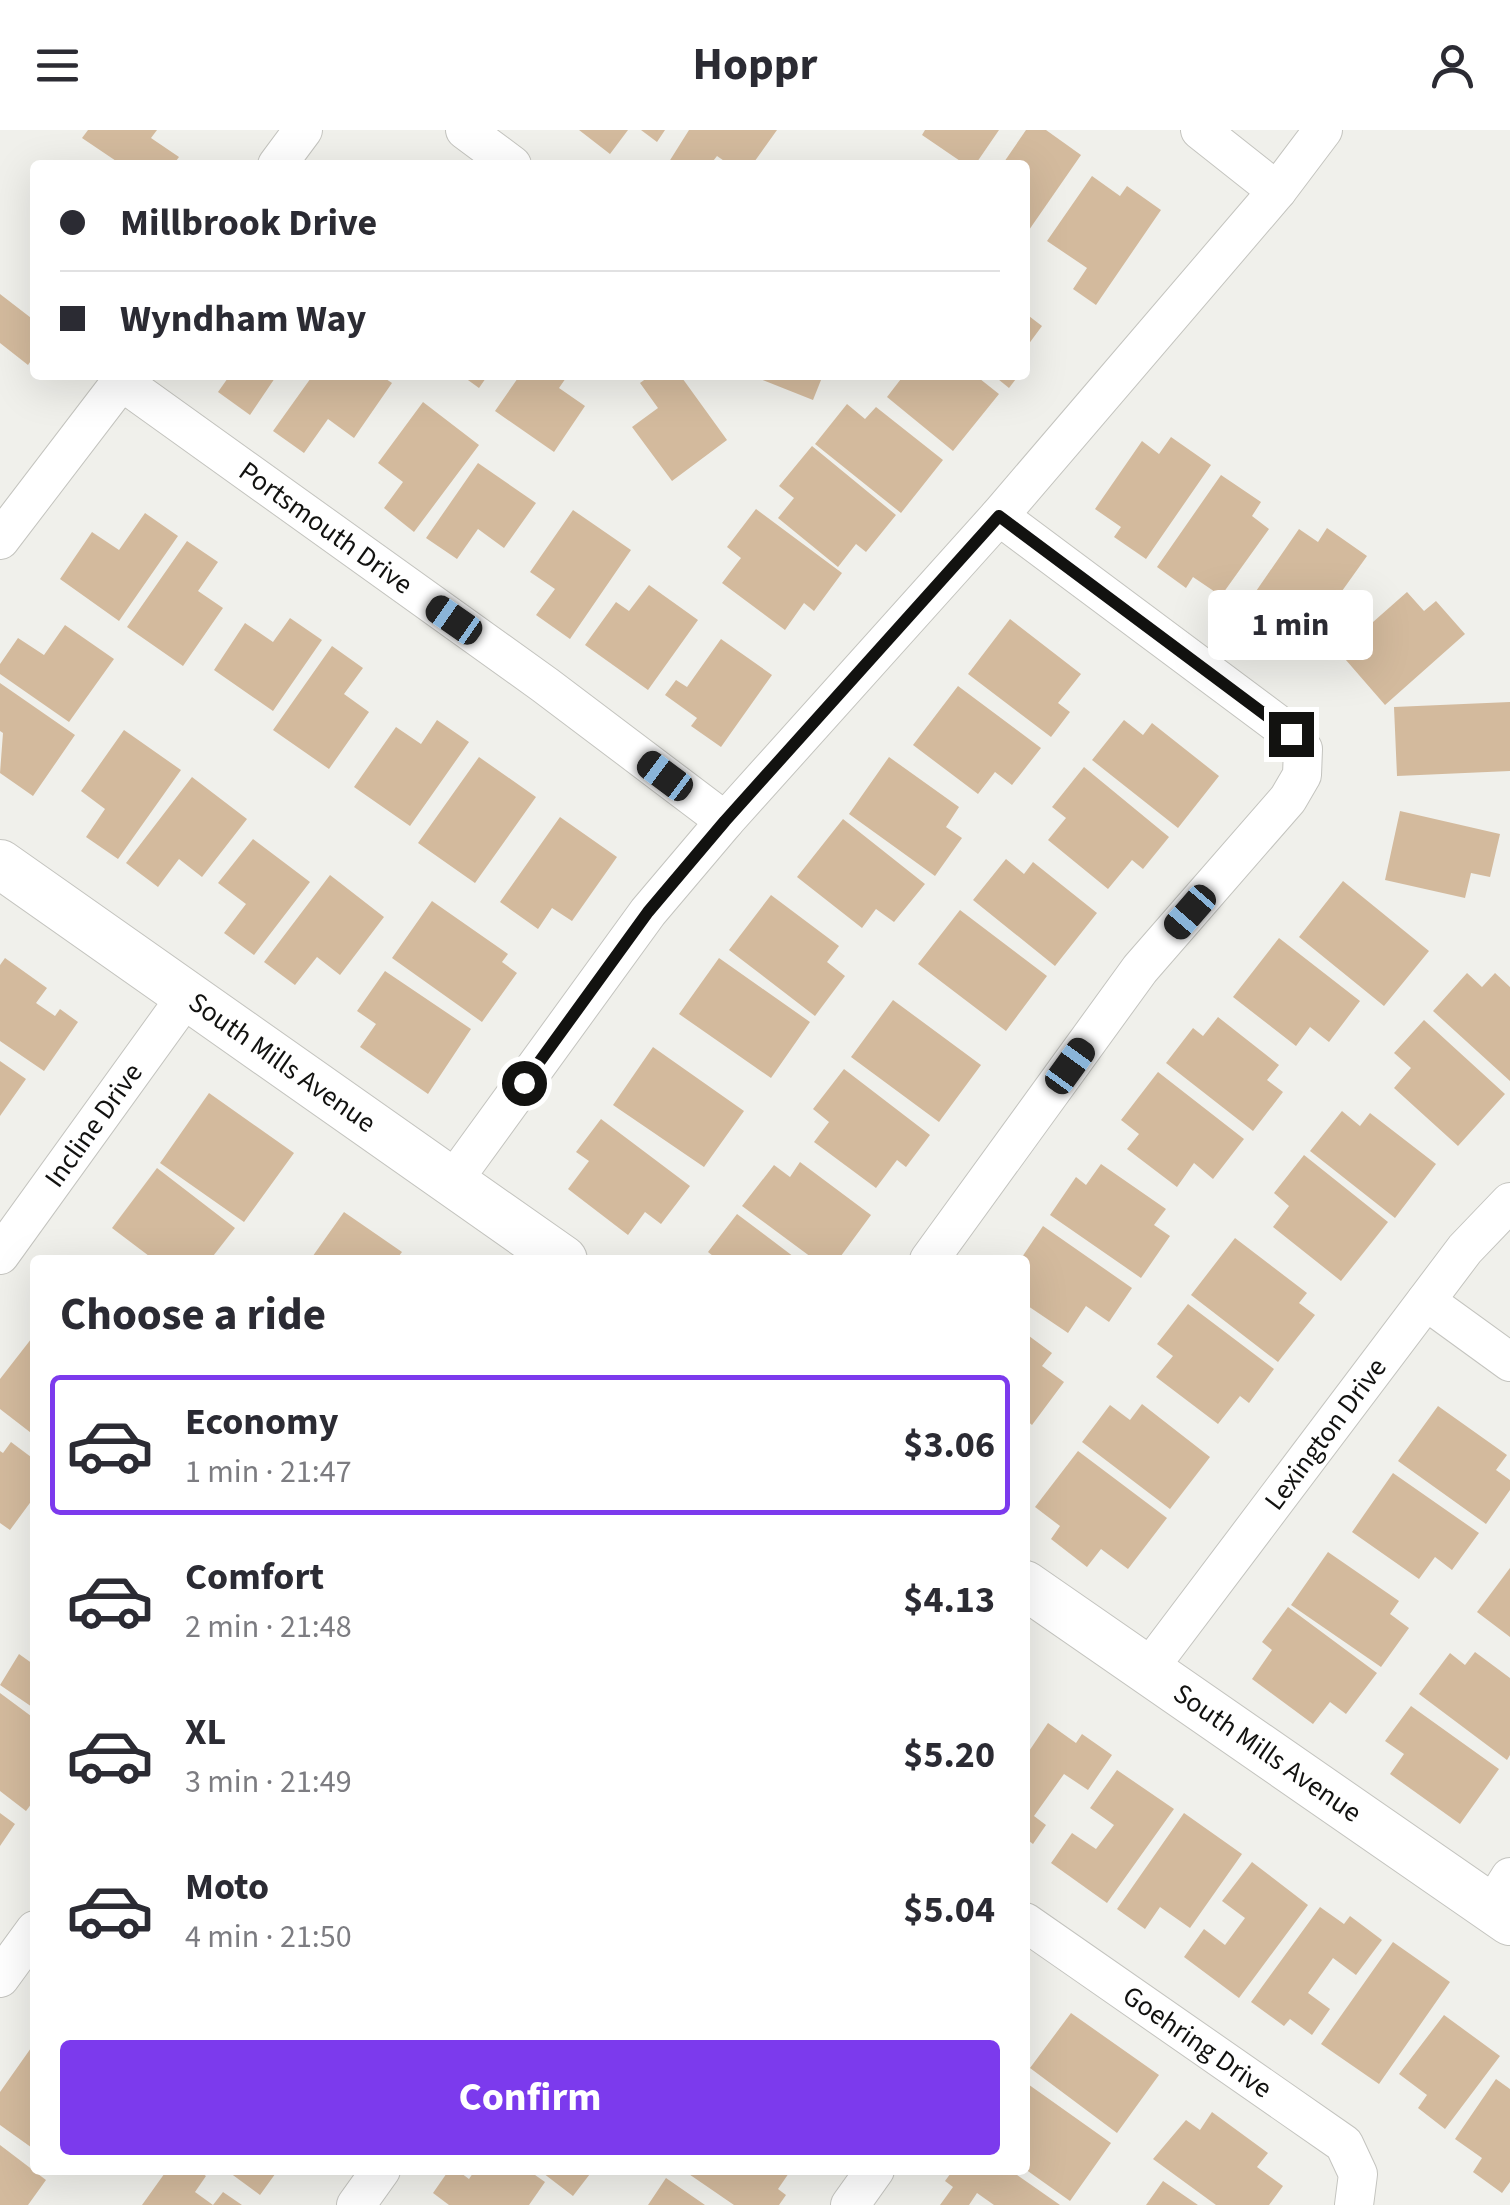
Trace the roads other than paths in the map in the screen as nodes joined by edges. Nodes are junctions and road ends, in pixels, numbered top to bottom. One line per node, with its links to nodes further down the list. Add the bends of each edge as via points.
1 (302, 130): 5 (street)
2 (466, 130): 6 (street)
3 (1200, 130): 7 (street)
4 (1323, 130): 7 (street)
5 (281, 160)
6 (505, 160)
7 (1277, 191): 10 (street)
8 (121, 380): 11 (street)
9 (126, 380): 12 (street, Portsmouth Drive)
10 (999, 516): 12 (street); 18 (street, via 1291,734 1303,749 1302,774 1288,799 1140,969)
11 (0, 540)
12 (725, 821): 15 (street, via 648,912)
13 (0, 864): 14 (street, South Mills Avenue)
14 (186, 997): 15 (street, South Mills Avenue); 19 (street, Incline Drive)
15 (452, 1182): 17 (street, South Mills Avenue)
16 (1510, 1202): 20 (street, Lexington Drive)
17 (557, 1255)
18 (932, 1255)
19 (0, 1256)
20 (1426, 1301): 21 (street); 23 (street, Lexington Drive)
21 (1510, 1362)
22 (1030, 1589): 23 (street, South Mills Avenue)
23 (1146, 1672): 24 (street, South Mills Avenue)
24 (1503, 1902)
25 (30, 1937): 27 (street)
26 (1030, 1937): 30 (street, Goehring Drive, via 1344,2144)
27 (0, 1978)
28 (377, 2175): 31 (street)
29 (871, 2175): 32 (street)
30 (1356, 2189)
31 (356, 2205)
32 (850, 2205)

